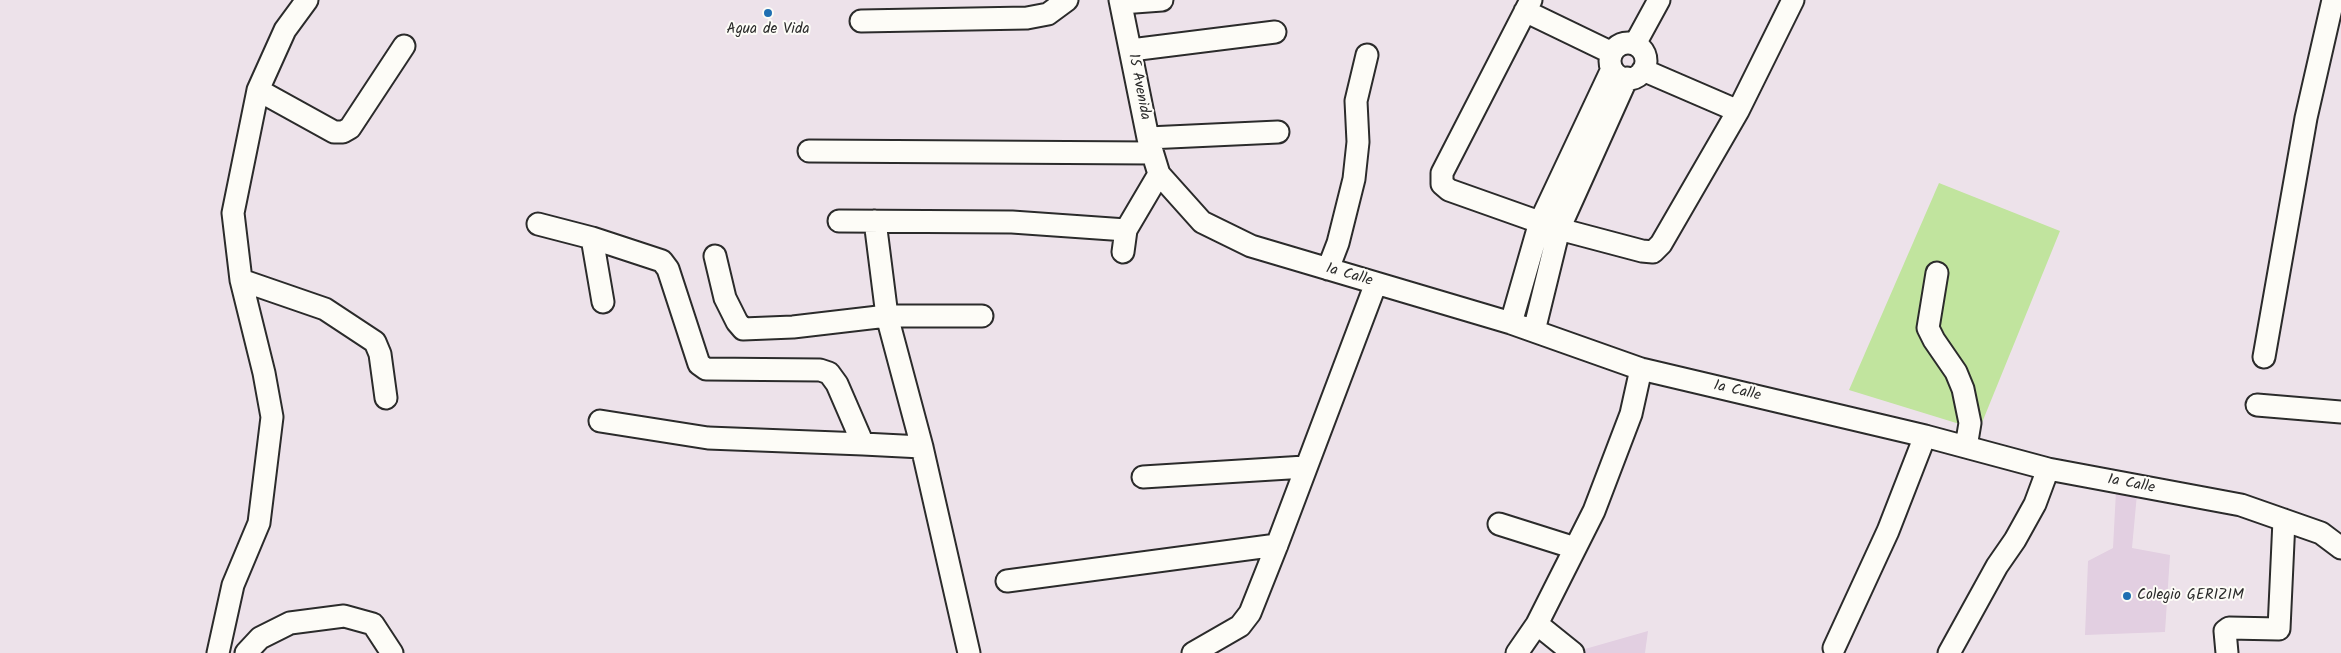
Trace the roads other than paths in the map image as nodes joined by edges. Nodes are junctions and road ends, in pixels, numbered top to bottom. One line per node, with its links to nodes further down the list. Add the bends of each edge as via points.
1 (307, 0): 15 (street, via 285,30)
2 (1067, 0): 9 (street, via 1048,14 1027,18)
3 (1162, 0): 7 (street)
4 (1659, 0): 14 (street, via 1635,44 1624,43)
5 (1793, 0): 16 (street)
6 (2334, 0): 38 (street, via 2306,118)
7 (1121, 2): 12 (street, 15 Avenida)
8 (1528, 6): 14 (street); 24 (street, via 1442,173 1442,184 1449,190)
9 (861, 21)
10 (1275, 32): 12 (street)
11 (404, 46): 15 (street, via 350,128 343,132 334,132)
12 (1131, 50): 18 (street, 15 Avenida)
13 (1367, 54): 29 (street, via 1356,101 1358,142 1354,179)
14 (1623, 68): 16 (street); 24 (street)
15 (258, 90): 31 (street, via 233,213)
16 (1738, 111): 24 (street, via 1661,244 1653,252)
17 (1278, 132): 18 (street)
18 (1150, 146): 19 (street); 20 (street, 15 Avenida)
19 (809, 151)
20 (1158, 174): 25 (street); 29 (street, 1a Calle, via 1202,222 1251,246)
21 (839, 221): 22 (street)
22 (875, 221): 25 (street, via 1012,222); 34 (street)
23 (538, 224): 26 (street)
24 (1549, 225): 36 (street); 37 (street)
25 (1126, 230): 27 (street)
26 (592, 238): 33 (street); 45 (street, via 662,261 668,269 699,364 712,371 820,370 829,373)
27 (1123, 252)
28 (715, 256): 34 (street, via 725,298 743,329 793,327)
29 (1328, 269): 32 (street, 1a Calle)
30 (1937, 273): 47 (street, via 1928,328 1963,389 1970,423)
31 (241, 280): 40 (street, via 324,310 375,342 380,354); 59 (street, via 272,417 259,523 233,585)
32 (1376, 283): 36 (street, 1a Calle); 48 (street)
33 (603, 302)
34 (887, 316): 35 (street); 46 (street)
35 (982, 316)
36 (1511, 324): 37 (street, 1a Calle)
37 (1534, 331): 39 (street, 1a Calle)
38 (2264, 357)
39 (1641, 369): 44 (street, 1a Calle); 54 (street, via 1631,414 1594,511)
40 (386, 398)
41 (2257, 405): 42 (street)
42 (2341, 412)
43 (600, 421): 45 (street, via 708,438)
44 (1925, 436): 47 (street, 1a Calle); 58 (street, via 1888,531)
45 (863, 444): 46 (street)
46 (922, 447): 62 (street)
47 (1966, 447): 49 (street, 1a Calle)
48 (1305, 467): 50 (street); 53 (street)
49 (2048, 469): 51 (street, 1a Calle, via 2241,505); 66 (street, via 2035,504)
50 (1143, 477)
51 (2284, 520): 55 (street, 1a Calle, via 2321,533); 67 (street, via 2279,629 2229,628 2225,630)
52 (1499, 524): 54 (street)
53 (1277, 545): 56 (street); 63 (street, via 1245,622)
54 (1575, 548): 57 (street)
55 (2341, 548)
56 (1007, 581)
57 (1536, 624): 64 (street); 65 (street)
58 (1834, 648)
59 (218, 653)
60 (246, 653): 61 (street, via 260,638 290,623 344,616 373,624)
61 (392, 653)
62 (969, 653)
63 (1193, 653)
64 (1517, 653)
65 (1573, 653)
66 (1949, 653)
67 (2227, 653)

